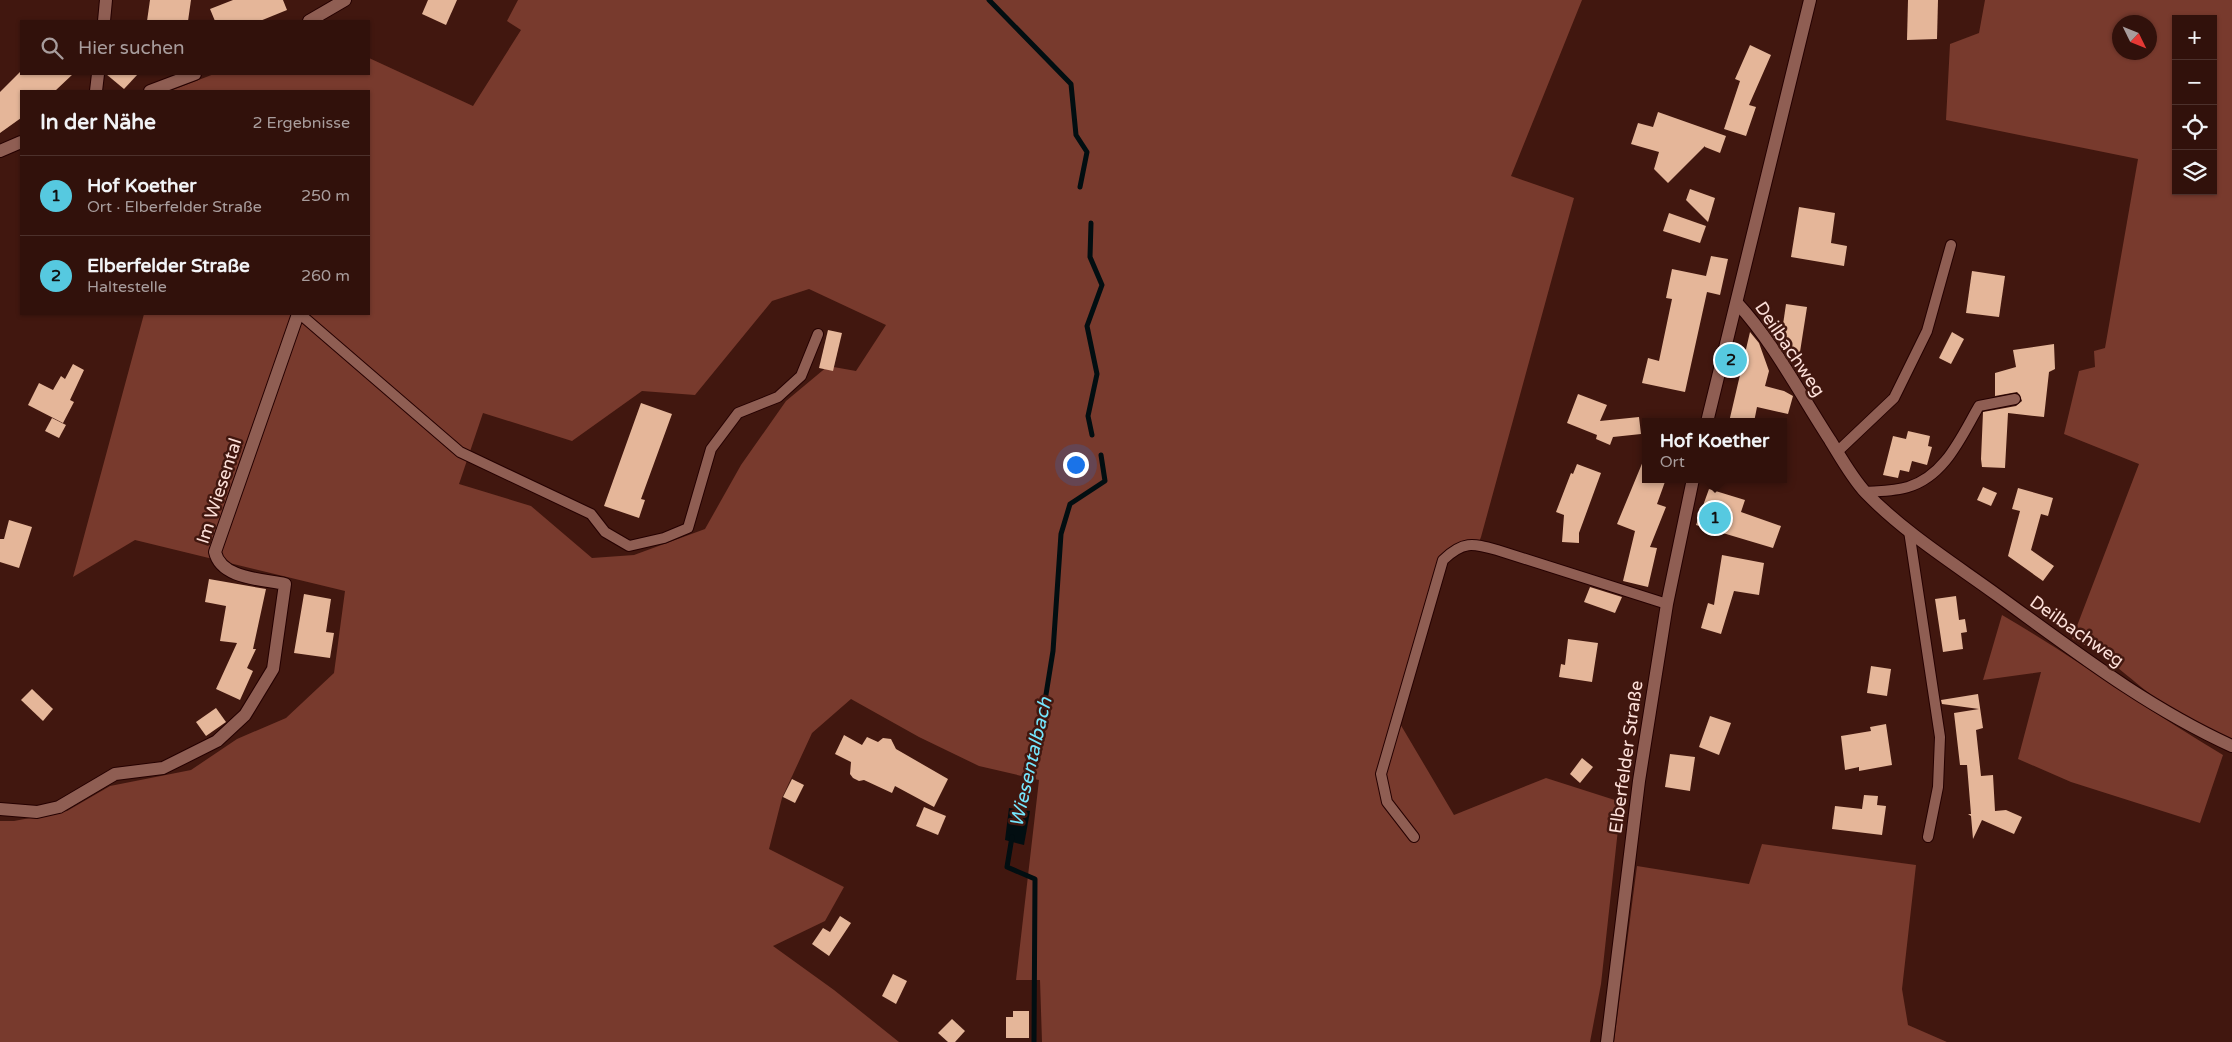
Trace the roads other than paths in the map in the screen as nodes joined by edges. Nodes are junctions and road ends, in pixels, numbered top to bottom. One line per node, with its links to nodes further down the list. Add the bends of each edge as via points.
1 (106, 0): 4 (street)
2 (345, 0): 5 (street)
3 (1810, 0): 13 (street)
4 (104, 20)
5 (311, 20)
6 (98, 75): 8 (street)
7 (192, 75): 9 (street)
8 (96, 90)
9 (155, 90)
10 (20, 142): 11 (street)
11 (0, 151)
12 (1951, 245): 19 (lane, via 1927,331 1894,398)
13 (1737, 303): 18 (street); 19 (street, Deilbachweg, via 1754,322)
14 (299, 315): 25 (street, Im Wiesental, via 215,552 217,562 230,572 285,584 273,669 245,715 217,741 163,768 114,774 59,807 36,812)
15 (300, 315): 16 (lane, via 460,452 591,514 605,532 629,546 664,538 688,528 711,449 738,413 778,397 802,376)
16 (818, 334)
17 (2015, 399): 21 (lane, via 1979,406 1949,457 1931,476 1908,488)
18 (1708, 418)
19 (1837, 452): 21 (street, Deilbachweg)
20 (1692, 483): 23 (street, Elberfelder Straße)
21 (1865, 492): 22 (street, Deilbachweg)
22 (1909, 531): 24 (street, Deilbachweg, via 2150,704); 27 (lane, via 1940,737 1938,787)
23 (1667, 604): 26 (lane, via 1471,543 1454,549 1443,560 1381,774 1387,802); 28 (street, Elberfelder Straße, via 1639,781)
24 (2232, 746)
25 (0, 809)
26 (1414, 837)
27 (1928, 837)
28 (1607, 1042)

